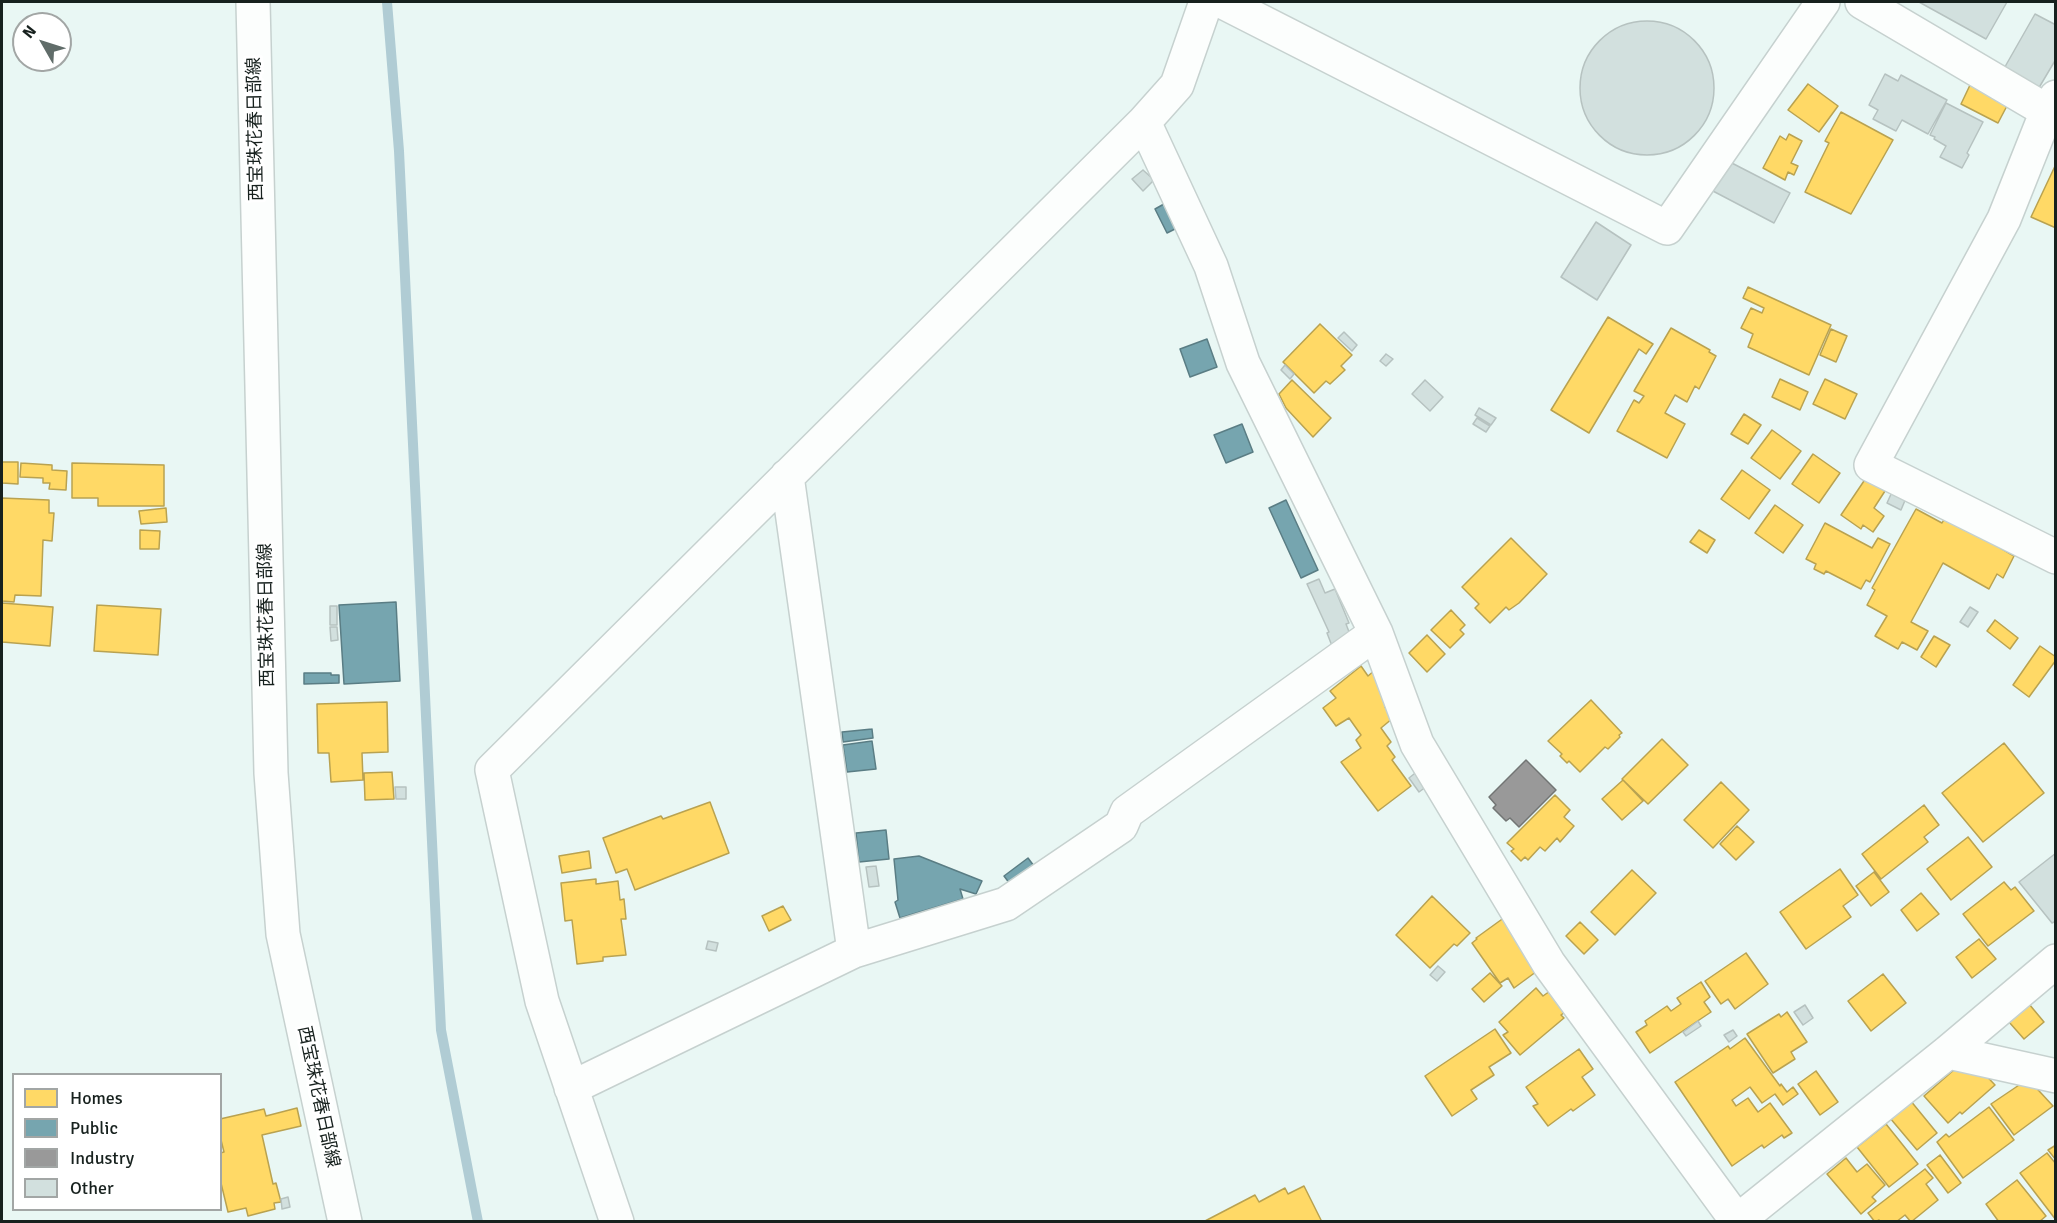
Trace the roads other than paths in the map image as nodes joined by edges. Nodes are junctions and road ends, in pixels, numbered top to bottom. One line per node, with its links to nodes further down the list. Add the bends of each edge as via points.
1 (253, 2): 16 (street, 西宝珠花春日部線, via 271,772 281,911)
2 (1206, 2): 7 (street, via 1177,86)
3 (1223, 2): 4 (street, via 1667,228)
4 (1823, 2)
5 (1862, 2): 6 (street)
6 (2051, 104): 9 (street, via 2004,219 1871,465)
7 (1144, 122): 8 (street); 10 (street, via 1211,266 1244,363)
8 (787, 476): 11 (street); 15 (street, via 492,770 542,1001)
9 (2055, 557)
10 (1376, 633): 11 (street, via 1127,813 1120,826 1006,904); 18 (street, via 1417,744 1549,964)
11 (854, 951): 15 (street)
12 (2055, 961): 13 (street)
13 (1948, 1052): 14 (street); 18 (street)
14 (2055, 1076)
15 (571, 1088): 17 (street)
16 (345, 1221)
17 (617, 1221)
18 (1736, 1221)

